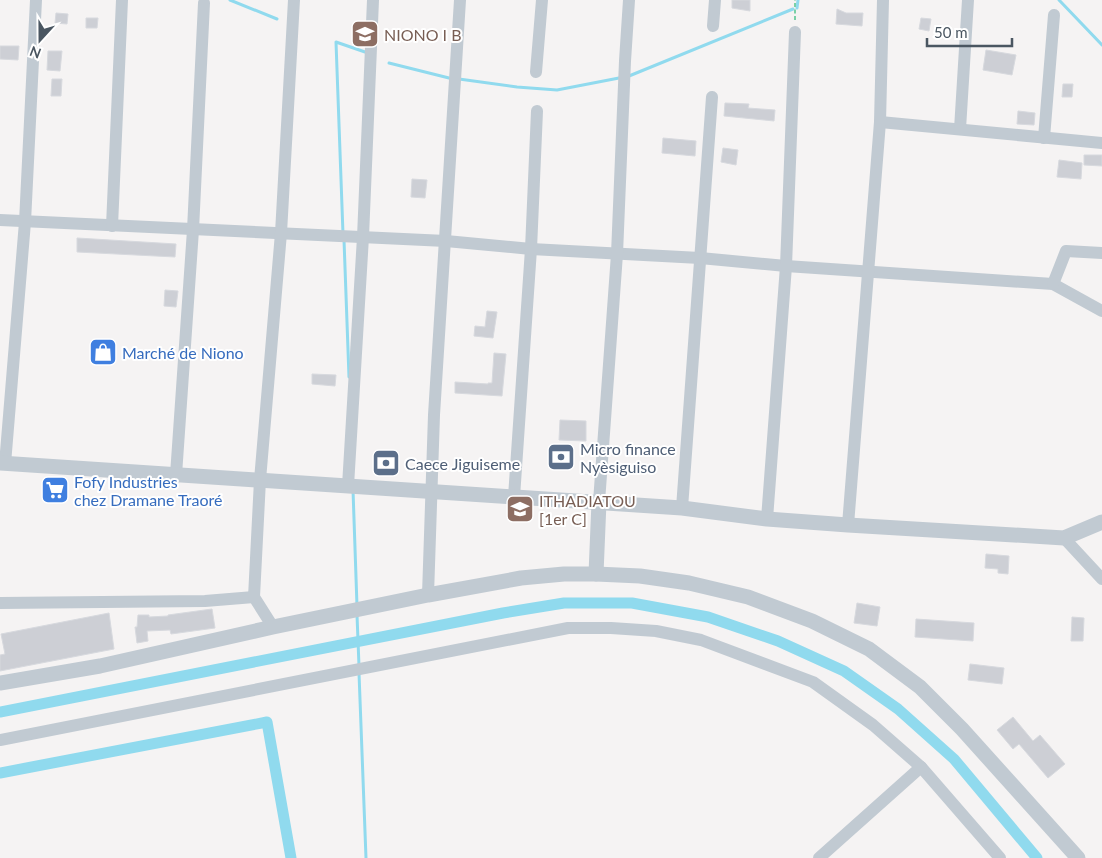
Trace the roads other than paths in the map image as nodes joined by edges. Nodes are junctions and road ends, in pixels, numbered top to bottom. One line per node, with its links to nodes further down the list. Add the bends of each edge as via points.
1 (36, 0): 23 (street)
2 (122, 0): 24 (street)
3 (294, 0): 26 (street)
4 (372, 0): 27 (street)
5 (460, 0): 28 (street)
6 (542, 0): 15 (street)
7 (629, 0): 31 (street)
8 (715, 0): 13 (street)
9 (883, 0): 18 (street)
10 (968, 0): 19 (street)
11 (204, 3): 25 (street)
12 (1054, 15): 20 (street)
13 (713, 26)
14 (795, 32): 33 (street)
15 (536, 72)
16 (712, 97): 32 (street)
17 (537, 111): 29 (street)
18 (880, 122): 19 (street); 34 (street)
19 (960, 130): 20 (street)
20 (1044, 138): 21 (street)
21 (1102, 144)
22 (0, 220): 23 (street)
23 (25, 222): 24 (street); 37 (street)
24 (112, 226): 25 (street)
25 (193, 230): 26 (street); 38 (street)
26 (281, 234): 27 (street); 39 (street)
27 (363, 237): 28 (street); 40 (street)
28 (446, 241): 29 (street); 41 (street)
29 (531, 249): 31 (street); 42 (street)
30 (1102, 252): 35 (street, via 1066,251)
31 (617, 254): 32 (street); 43 (street)
32 (700, 258): 33 (street); 44 (street)
33 (786, 266): 34 (street); 45 (street)
34 (868, 271): 35 (street); 47 (street)
35 (1053, 284): 36 (street)
36 (1102, 311)
37 (2, 463): 38 (street)
38 (176, 474): 39 (street)
39 (260, 480): 40 (street); 52 (street)
40 (348, 486): 41 (street)
41 (432, 492): 42 (street); 51 (street)
42 (514, 497): 43 (street)
43 (599, 502): 44 (street); 49 (street)
44 (682, 508): 45 (street)
45 (767, 519): 47 (street)
46 (1102, 522): 48 (street)
47 (848, 525): 48 (street)
48 (1064, 538): 50 (street)
49 (596, 574): 51 (street, via 521,578); 60 (street, via 640,576 748,597 812,621 869,649 920,687)
50 (1102, 579)
51 (428, 595): 54 (street)
52 (254, 597): 53 (street, via 205,601); 54 (street)
53 (0, 603)
54 (273, 627): 55 (street, via 100,666)
55 (0, 683)
56 (0, 740): 57 (street, via 568,628 611,628 656,631 701,640 813,682 873,725)
57 (921, 766): 58 (street); 59 (street)
58 (994, 856)
59 (818, 858)
60 (1078, 858)

